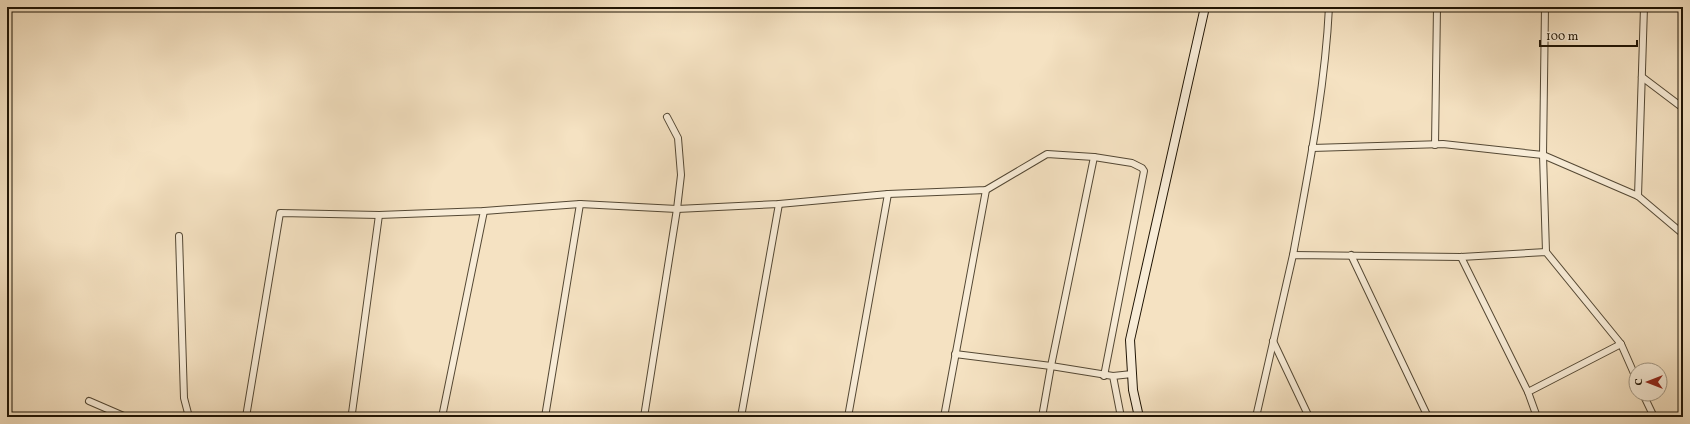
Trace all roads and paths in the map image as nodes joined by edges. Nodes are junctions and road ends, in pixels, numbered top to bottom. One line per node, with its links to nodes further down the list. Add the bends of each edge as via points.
1 (1205, 7): 32 (main road, via 1130,340)
2 (1329, 7): 10 (street, via 1328,39)
3 (1437, 7): 9 (street)
4 (1545, 7): 11 (street)
5 (1644, 7): 6 (street)
6 (1642, 77): 7 (street); 15 (street)
7 (1683, 108)
8 (667, 117): 18 (street, via 678,138 681,175)
9 (1435, 145): 10 (street); 11 (street)
10 (1312, 148): 24 (street)
11 (1544, 155): 15 (street); 23 (street)
12 (1094, 157): 13 (street, via 1047,154); 31 (street); 33 (street, via 1132,163 1144,171)
13 (986, 190): 14 (street); 29 (street)
14 (888, 194): 17 (street); 46 (street)
15 (1638, 196): 21 (street)
16 (580, 204): 18 (street); 19 (street); 43 (street)
17 (779, 204): 18 (street); 45 (street)
18 (677, 209): 44 (street)
19 (484, 211): 20 (street); 42 (street)
20 (379, 215): 40 (street, via 280,213); 41 (street)
21 (1683, 234)
22 (179, 236): 39 (street, via 184,398)
23 (1546, 252): 26 (street); 28 (street)
24 (1293, 255): 25 (street); 27 (street)
25 (1351, 255): 26 (street); 53 (street)
26 (1461, 257): 35 (street)
27 (1273, 340): 51 (street); 52 (street)
28 (1621, 344): 30 (street); 35 (street)
29 (955, 354): 31 (street); 47 (street)
30 (1629, 362)
31 (1051, 366): 33 (street); 48 (street)
32 (1132, 374): 34 (street); 50 (main road)
33 (1104, 376): 34 (street)
34 (1113, 376): 49 (street)
35 (1528, 392): 54 (street)
36 (89, 401): 38 (street)
37 (1647, 402): 55 (street)
38 (126, 417)
39 (189, 417)
40 (246, 417)
41 (350, 417)
42 (442, 417)
43 (545, 417)
44 (644, 417)
45 (741, 417)
46 (848, 417)
47 (944, 417)
48 (1042, 417)
49 (1121, 417)
50 (1139, 417)
51 (1256, 417)
52 (1309, 417)
53 (1428, 417)
54 (1537, 417)
55 (1654, 417)

